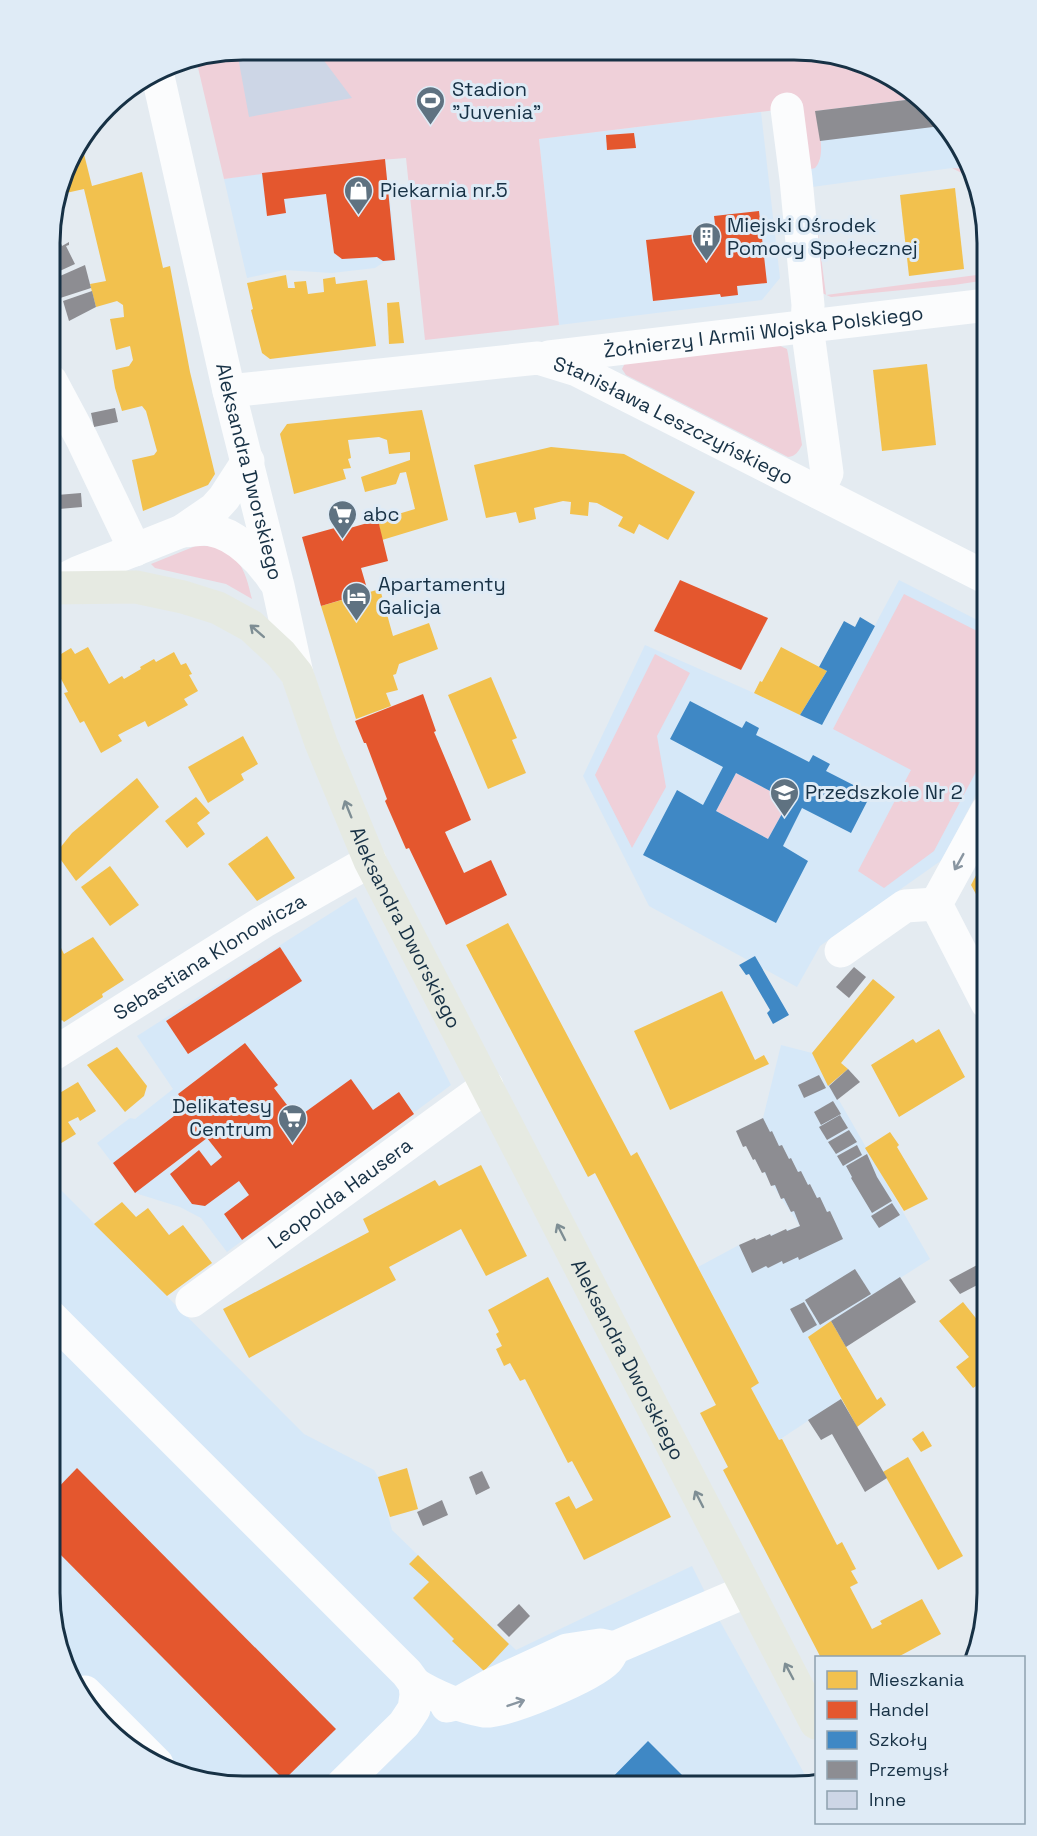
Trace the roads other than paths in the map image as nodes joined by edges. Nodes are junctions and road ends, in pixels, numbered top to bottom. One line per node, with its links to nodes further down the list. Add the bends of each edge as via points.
1 (159, 81): 6 (street, Aleksandra Dworskiego)
2 (787, 109): 4 (street)
3 (977, 306): 4 (street, Żołnierzy I Armii Wojska Polskiego)
4 (807, 326): 5 (street, Żołnierzy I Armii Wojska Polskiego); 9 (street, via 827,473)
5 (538, 358): 6 (street, Stanisława Leszczyńskiego); 9 (street, Stanisława Leszczyńskiego, via 578,370)
6 (229, 391): 8 (street, Aleksandra Dworskiego)
7 (60, 398): 11 (street)
8 (248, 461): 10 (street, via 214,509); 14 (street, Aleksandra Dworskiego)
9 (818, 492): 12 (street, Stanisława Leszczyńskiego)
10 (182, 531): 11 (street); 14 (street, via 211,530 229,537 266,567)
11 (135, 550): 13 (street)
12 (977, 573)
13 (60, 582)
14 (278, 586): 16 (street, Aleksandra Dworskiego)
15 (60, 587): 16 (main road, one-way to 15, via 252,626 218,608 136,587)
16 (297, 674): 18 (main road, Aleksandra Dworskiego, one-way to 16)
17 (977, 829): 19 (street, one-way to 19)
18 (370, 861): 22 (street, Sebastiana Klonowicza, via 253,928); 23 (main road, Aleksandra Dworskiego)
19 (936, 904): 20 (street, via 905,906); 21 (street)
20 (841, 951)
21 (977, 984)
22 (60, 1050)
23 (487, 1086): 24 (street, Leopolda Hausera); 26 (main road, Aleksandra Dworskiego, one-way to 23)
24 (192, 1301)
25 (60, 1326): 27 (street)
26 (747, 1591): 28 (street, via 614,1648 567,1650); 30 (main road, Aleksandra Dworskiego, one-way to 26)
27 (415, 1684): 28 (street, via 442,1699); 31 (street, via 414,1709)
28 (459, 1703): 31 (street)
29 (103, 1710): 32 (street)
30 (815, 1721)
31 (404, 1724): 33 (street)
32 (126, 1733)
33 (351, 1776)

